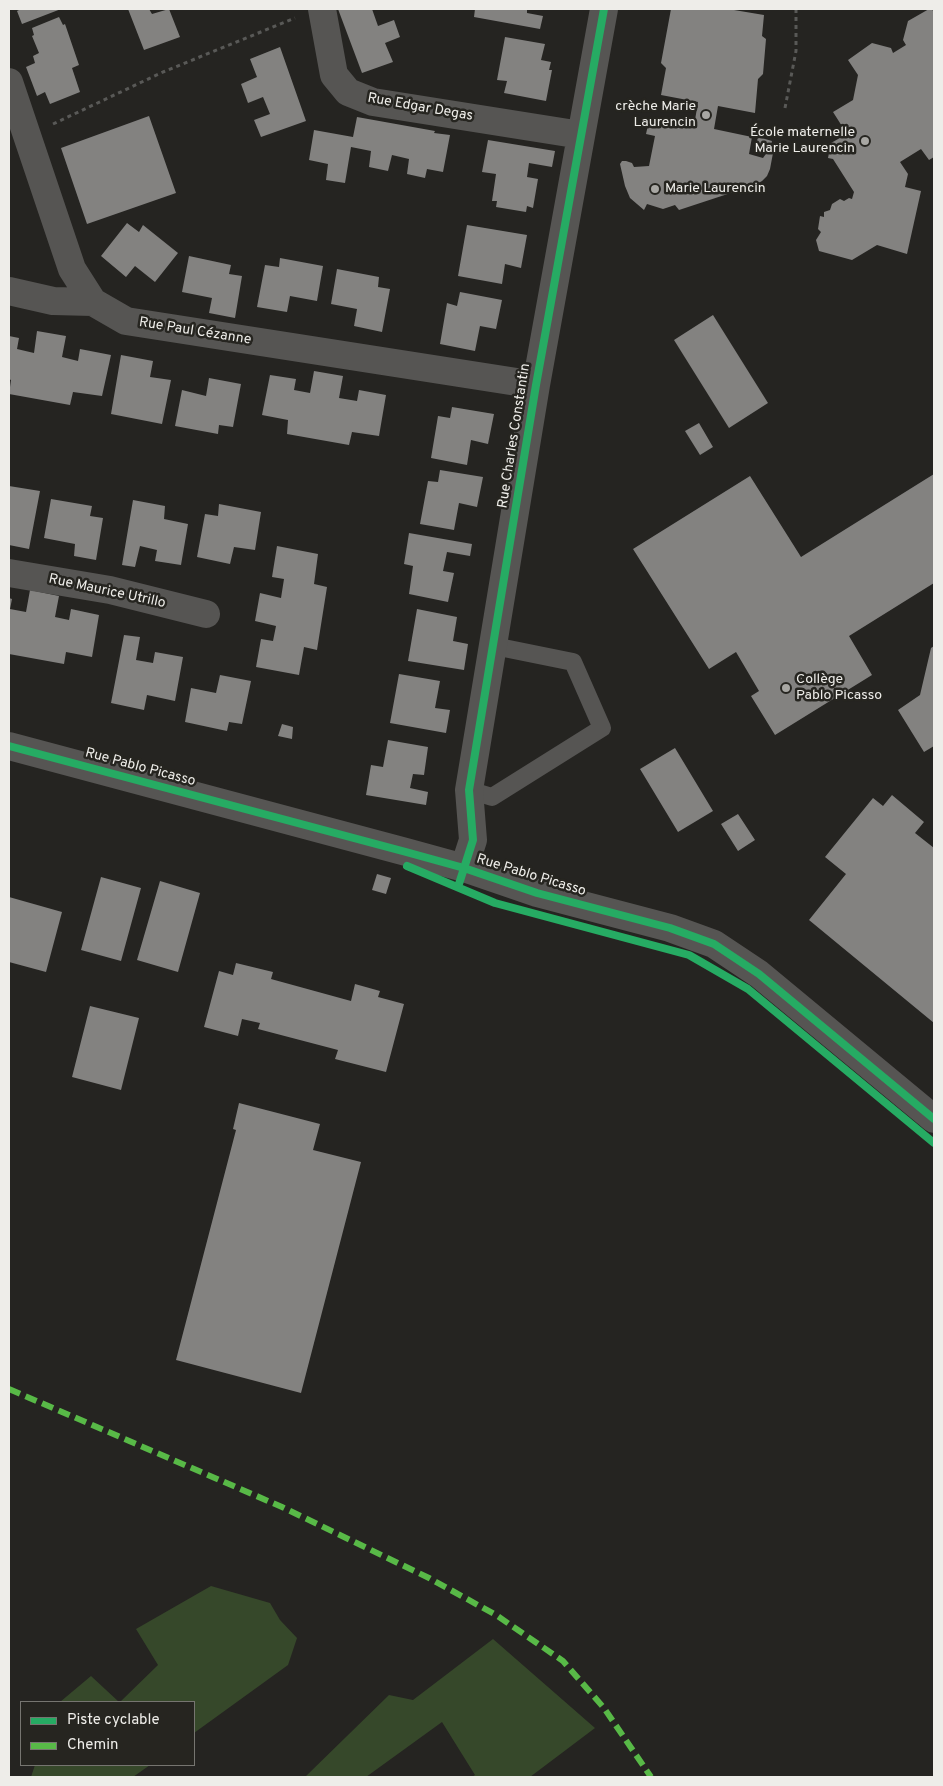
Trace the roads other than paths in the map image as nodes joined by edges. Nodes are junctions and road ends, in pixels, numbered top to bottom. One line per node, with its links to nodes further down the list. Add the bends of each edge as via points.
1 (604, 9): 4 (street, Rue Charles Constantin)
2 (311, 12): 4 (street, Rue Edgar Degas, via 334,75 348,92 373,102)
3 (9, 82): 6 (street, Rue Paul Cézanne, via 72,269)
4 (581, 135): 7 (street, Rue Charles Constantin)
5 (9, 291): 6 (street, via 53,301)
6 (93, 302): 7 (street, Rue Paul Cézanne, via 126,321)
7 (536, 385): 10 (street, Rue Charles Constantin)
8 (9, 573): 9 (street, Rue Maurice Utrillo, via 110,590)
9 (206, 614)
10 (494, 646): 12 (street, Rue Charles Constantin); 12 (lane, via 573,662 602,728 492,797)
11 (9, 746): 13 (street, Rue Pablo Picasso)
12 (470, 790): 13 (street, Rue Charles Constantin, via 473,840)
13 (464, 868): 14 (street, Rue Pablo Picasso, via 537,893 670,928 714,944 759,974)
14 (934, 1120)

